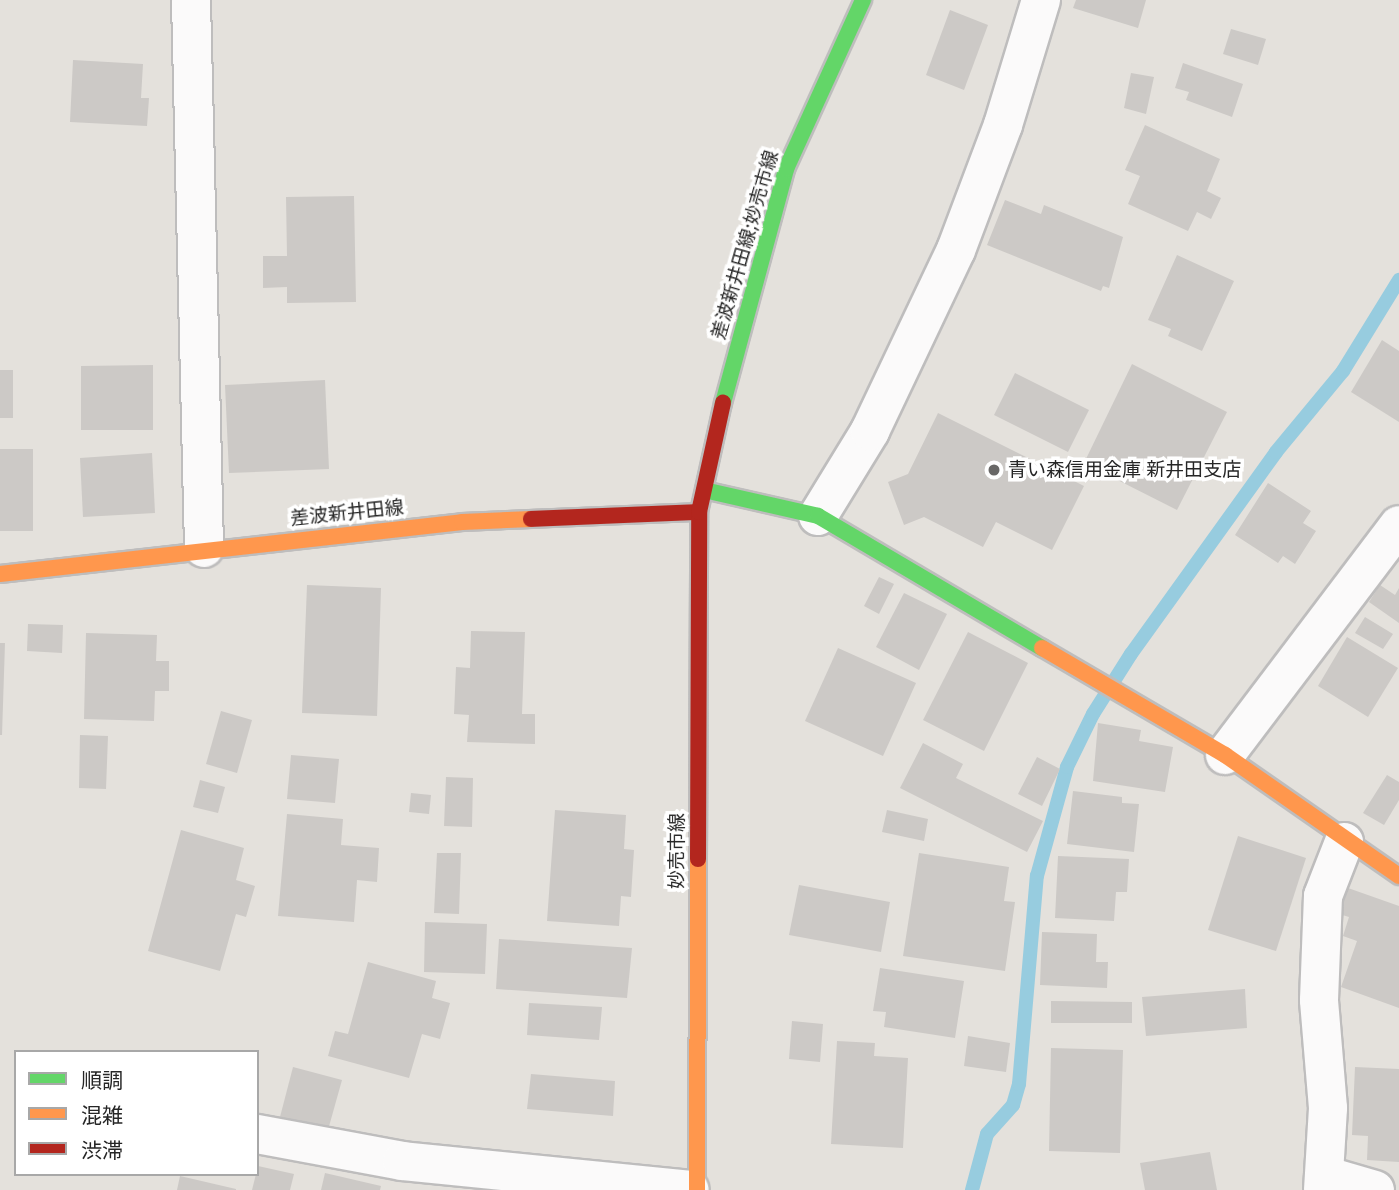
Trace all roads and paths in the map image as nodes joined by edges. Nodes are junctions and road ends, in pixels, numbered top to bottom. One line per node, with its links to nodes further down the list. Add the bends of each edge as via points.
1 (191, 0): 8 (street)
2 (863, 0): 4 (main road, 差波新井田線;妙売市線, via 786,169 732,363)
3 (1041, 0): 6 (street, via 1003,125 956,250 870,431)
4 (704, 490): 5 (main road, 差波新井田線;妙売市線); 6 (main road)
5 (699, 512): 8 (main road, 差波新井田線, via 462,522); 16 (main road, 妙売市線)
6 (818, 516): 10 (main road)
7 (1399, 525): 10 (street)
8 (204, 548): 9 (main road, 差波新井田線)
9 (0, 574)
10 (1225, 755): 11 (main road)
11 (1344, 842): 12 (main road); 14 (street, via 1323,896 1319,1000 1328,1108)
12 (1399, 876)
13 (259, 1134): 15 (street, via 402,1161)
14 (1325, 1183): 17 (street)
15 (690, 1190)
16 (697, 1190)
17 (1375, 1190)

